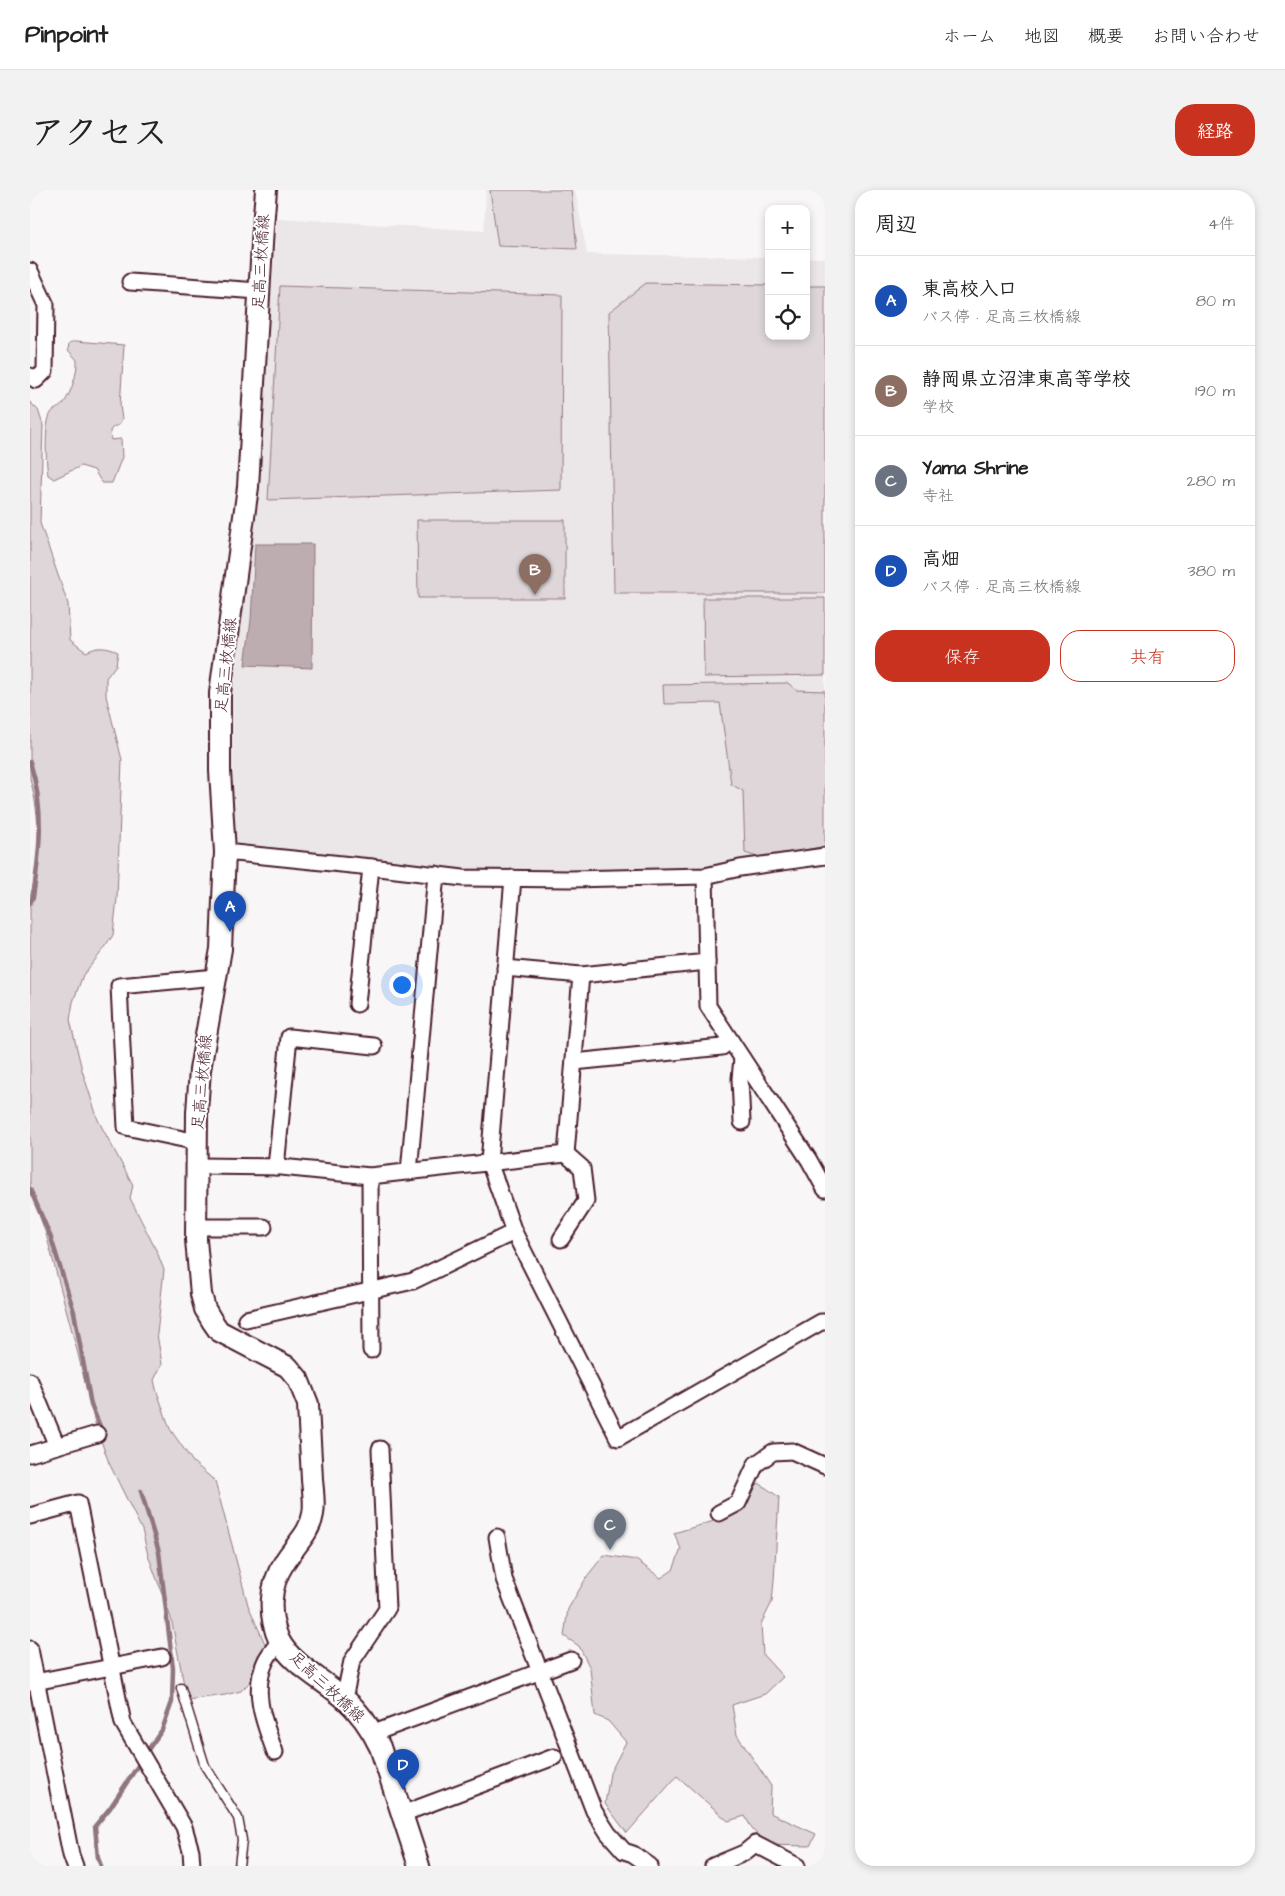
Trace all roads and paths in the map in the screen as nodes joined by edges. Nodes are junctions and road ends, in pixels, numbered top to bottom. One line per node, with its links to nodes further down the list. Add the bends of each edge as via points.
1 (266, 190): 4 (main road, 足高三枚橋線)
2 (30, 271): 5 (street, via 46,304 45,372 36,380)
3 (130, 282): 4 (street)
4 (259, 291): 6 (main road, 足高三枚橋線, via 248,487 220,693)
5 (30, 376)
6 (225, 852): 8 (street); 15 (main road, 足高三枚橋線, via 221,949)
7 (825, 856): 10 (street)
8 (371, 867): 9 (street); 16 (street)
9 (436, 874): 11 (street, via 463,878); 27 (street)
10 (705, 876): 11 (street, via 570,880); 12 (street)
11 (512, 878): 13 (street)
12 (707, 962): 14 (street); 17 (street, via 708,1006)
13 (505, 968): 14 (street); 24 (street)
14 (581, 975): 20 (street)
15 (216, 977): 22 (main road, 足高三枚橋線, via 200,1070); 22 (street, via 119,986 126,1126)
16 (357, 1004)
17 (730, 1040): 19 (street); 20 (street, via 722,1047)
18 (374, 1046): 26 (street, via 289,1037)
19 (742, 1058): 21 (street); 29 (street)
20 (574, 1062): 23 (street)
21 (742, 1122)
22 (197, 1142): 25 (main road, 足高三枚橋線)
23 (566, 1154): 24 (street); 33 (street, via 582,1168 586,1201)
24 (489, 1162): 27 (street); 32 (street)
25 (197, 1166): 26 (street); 30 (main road, 足高三枚橋線)
26 (276, 1167): 28 (street)
27 (409, 1172): 28 (street)
28 (370, 1176): 34 (street)
29 (825, 1189)
30 (196, 1227): 31 (street); 47 (main road, 足高三枚橋線, via 200,1294 212,1321 220,1331 288,1367 298,1379 308,1404 313,1514 304,1535 283,1564 272,1592 272,1609)
31 (264, 1227)
32 (514, 1232): 34 (street, via 414,1281); 36 (street, via 618,1438)
33 (560, 1239)
34 (371, 1290): 35 (street); 37 (street)
35 (246, 1319)
36 (825, 1322)
37 (371, 1350)
38 (30, 1381): 40 (street)
39 (97, 1434): 40 (street)
40 (57, 1446): 42 (street)
41 (380, 1449): 55 (street, via 387,1609 352,1661)
42 (30, 1454)
43 (825, 1466): 44 (street, via 792,1451 772,1452 756,1464 738,1503)
44 (719, 1512)
45 (30, 1516): 51 (street, via 78,1503)
46 (497, 1538): 52 (street, via 504,1578)
47 (280, 1641): 55 (main road, 足高三枚橋線, via 306,1670); 57 (street, via 266,1660 260,1679 259,1699)
48 (30, 1650): 53 (street)
49 (162, 1657): 51 (street)
50 (572, 1660): 52 (street)
51 (112, 1667): 53 (street); 61 (street, via 123,1723 184,1827)
52 (540, 1671): 56 (street); 64 (street, via 594,1811 624,1851)
53 (33, 1682): 60 (street)
54 (181, 1688): 62 (lane, via 205,1766 238,1818 242,1840)
55 (344, 1699): 56 (main road, 足高三枚橋線)
56 (374, 1732): 59 (main road, 足高三枚橋線)
57 (275, 1752)
58 (554, 1758): 59 (street)
59 (402, 1814): 63 (main road, 足高三枚橋線)
60 (75, 1866)
61 (192, 1866)
62 (239, 1866)
63 (419, 1866)
64 (650, 1866)
65 (713, 1866): 66 (street, via 744,1853 754,1844)
66 (796, 1866)

